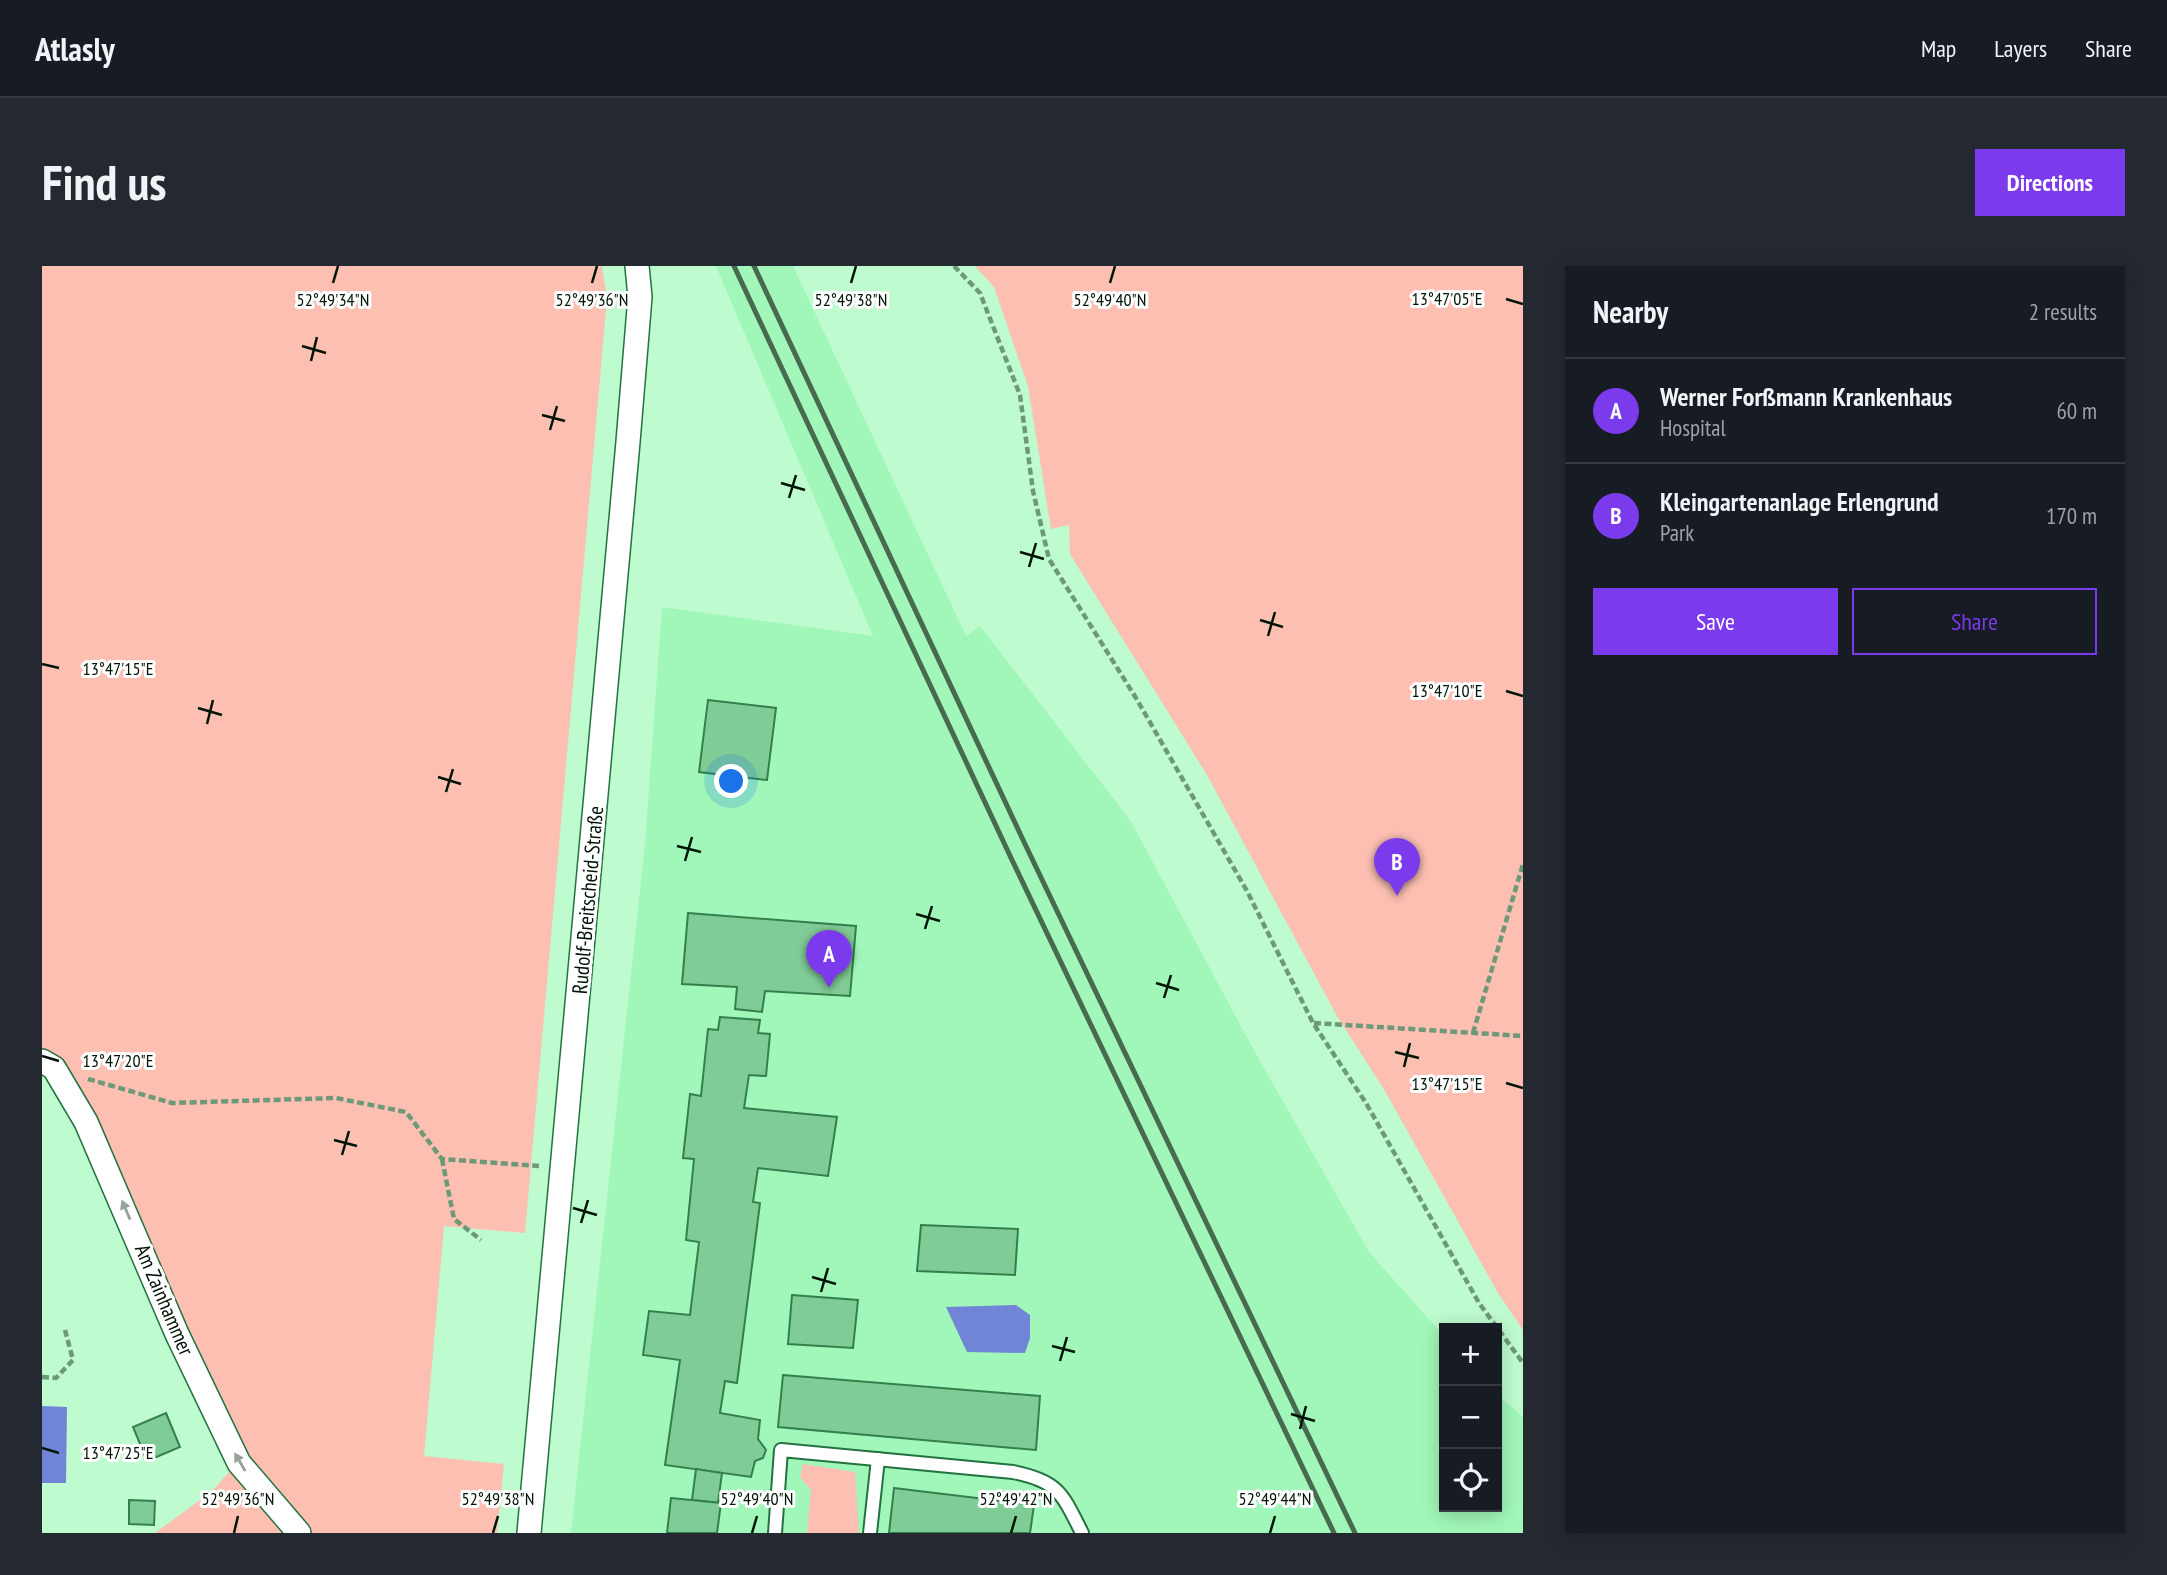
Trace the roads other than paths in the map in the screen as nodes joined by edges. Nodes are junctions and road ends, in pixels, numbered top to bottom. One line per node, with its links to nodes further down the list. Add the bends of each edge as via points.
1 (637, 266): 5 (street, Rudolf-Breitscheid-Straße, via 640,297 621,524)
2 (48, 1064): 4 (street, Am Zainhammer, one-way to 2, via 239,1463 177,1334 86,1122)
3 (878, 1460): 6 (lane, via 781,1450); 7 (lane); 8 (lane, via 1044,1478 1067,1503)
4 (299, 1533)
5 (530, 1533)
6 (775, 1533)
7 (870, 1533)
8 (1082, 1533)

